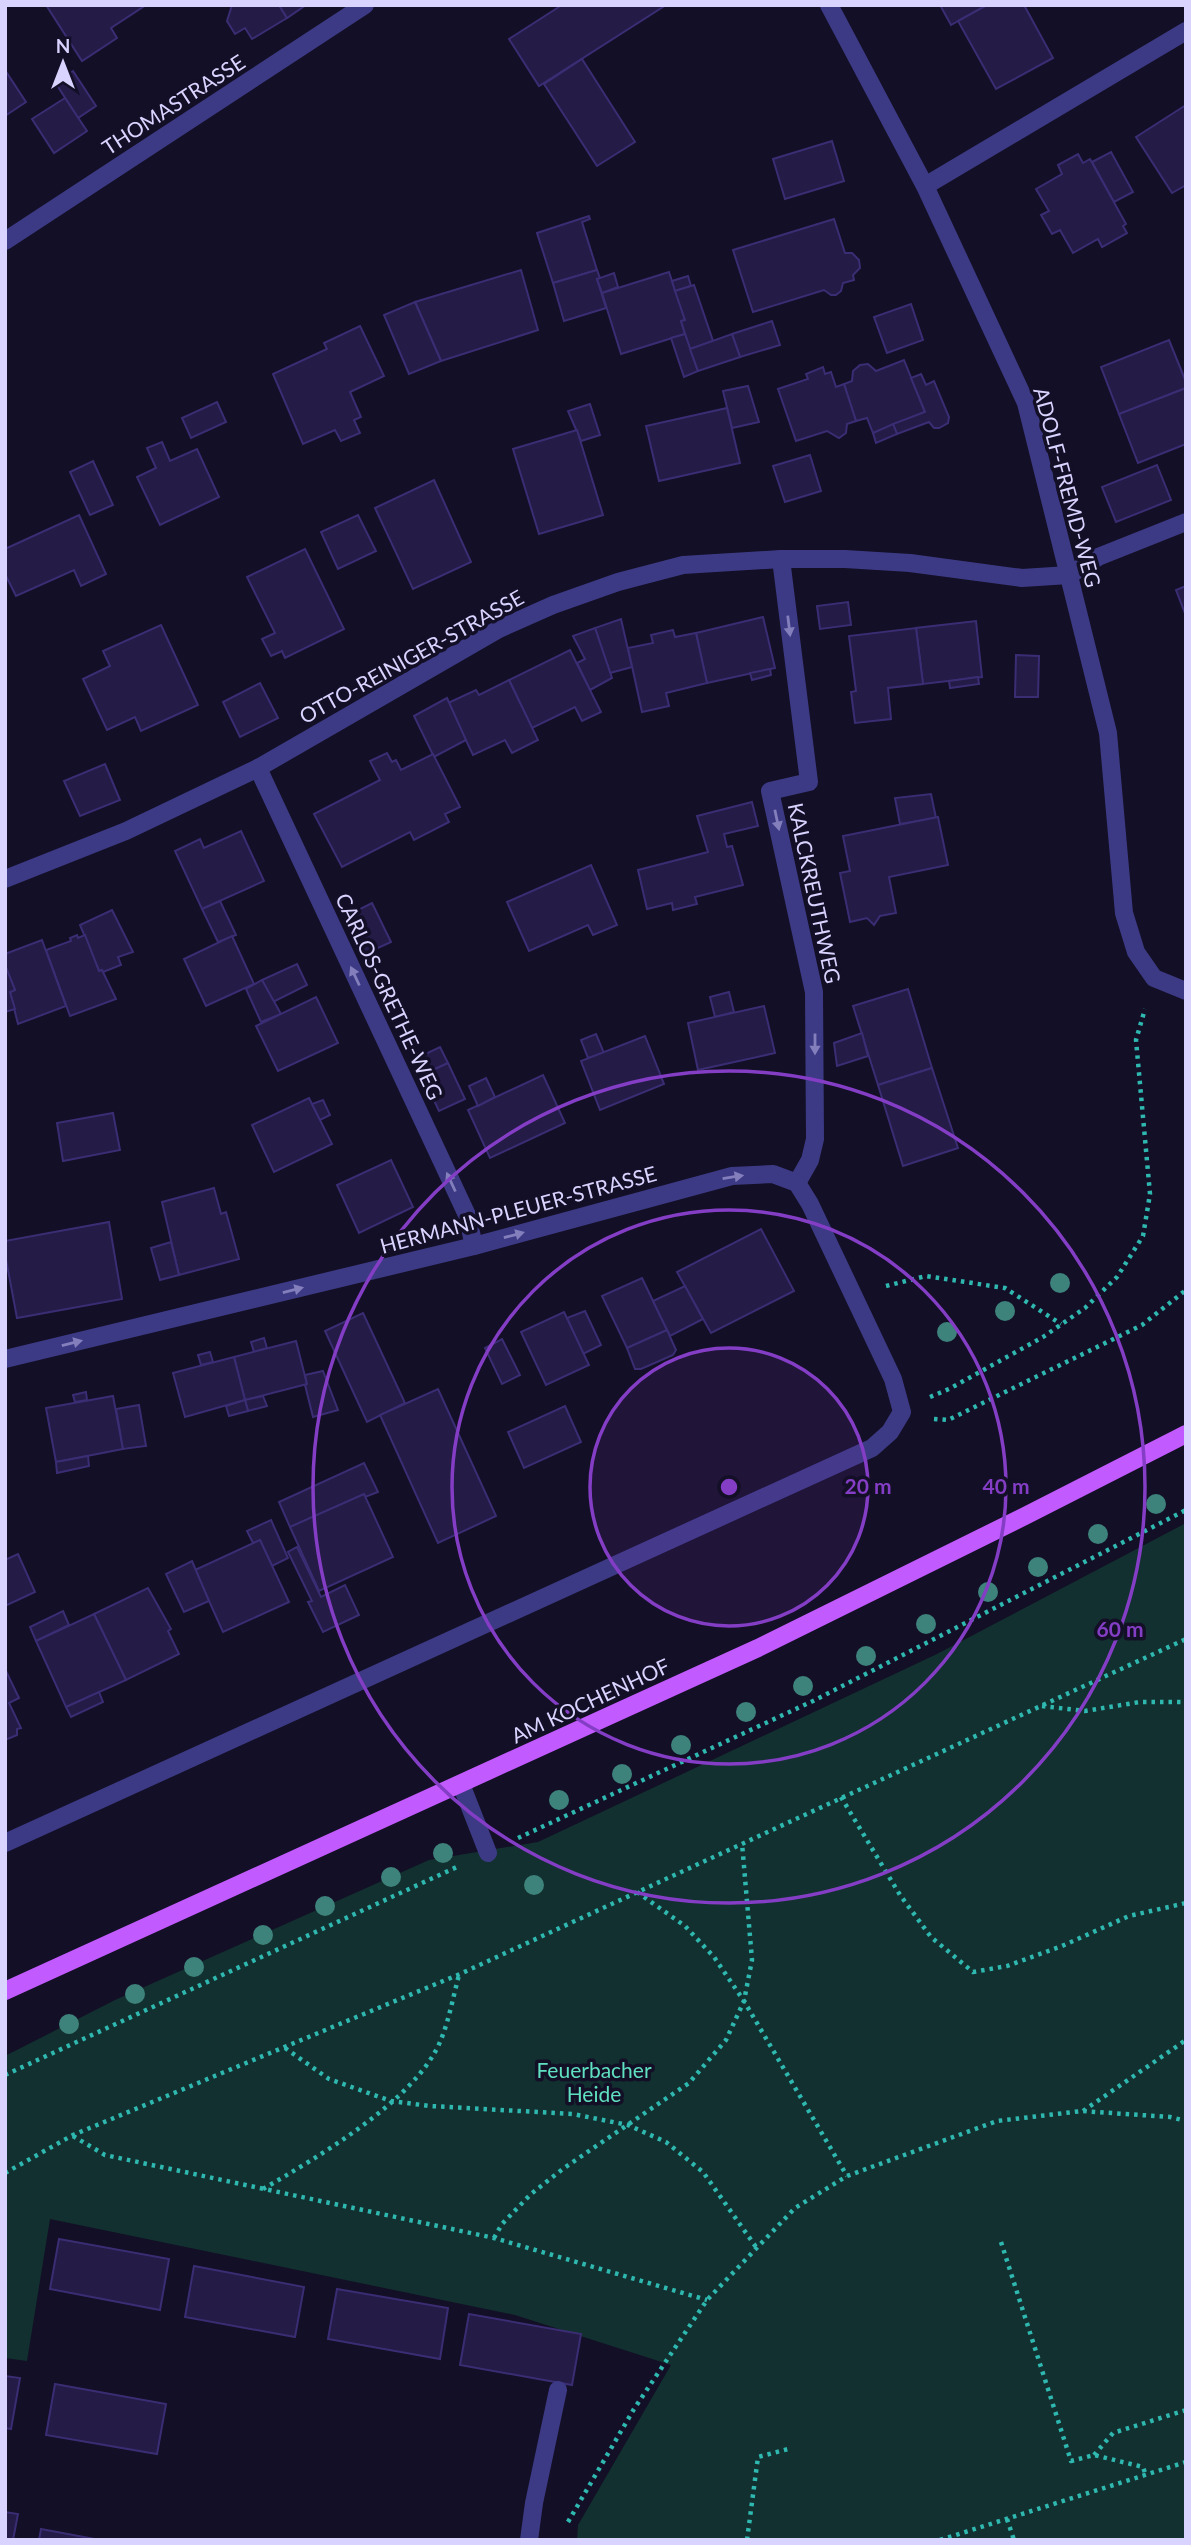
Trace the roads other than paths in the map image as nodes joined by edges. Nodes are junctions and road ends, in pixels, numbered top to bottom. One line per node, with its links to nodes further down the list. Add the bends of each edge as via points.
1 (365, 5): 5 (street, THOMASTRASSE)
2 (829, 5): 4 (street, ADOLF-FREMD-WEG)
3 (1186, 31): 4 (street)
4 (925, 186): 8 (street, ADOLF-FREMD-WEG, via 1026,403)
5 (5, 241)
6 (1186, 522): 8 (street, OTTO-REINIGER-STRASSE, via 1098,557)
7 (781, 559): 8 (street, OTTO-REINIGER-STRASSE, via 910,563 1022,578); 9 (street, OTTO-REINIGER-STRASSE, via 682,565 553,605 468,646); 12 (street, KALCKREUTHWEG, one-way to 12, via 809,782 770,790 814,992 815,1139)
8 (1069, 575): 11 (street, ADOLF-FREMD-WEG, via 1108,733 1124,913 1136,952 1154,978)
9 (258, 768): 10 (street, OTTO-REINIGER-STRASSE, via 126,831); 13 (street, CARLOS-GRETHE-WEG, one-way to 9, via 467,1215)
10 (5, 878)
11 (1186, 991)
12 (797, 1183): 13 (street, HERMANN-PLEUER-STRASSE, one-way to 12, via 732,1176 773,1174); 17 (street, via 893,1378 902,1412 890,1433 872,1448)
13 (474, 1246): 14 (street, HERMANN-PLEUER-STRASSE, one-way to 13)
14 (5, 1359)
15 (1186, 1434): 16 (main road, AM KOCHENHOF, via 758,1647)
16 (461, 1784): 18 (street); 19 (main road, AM KOCHENHOF)
17 (5, 1843)
18 (488, 1853)
19 (5, 1991)
20 (558, 2390): 21 (street)
21 (529, 2540)

